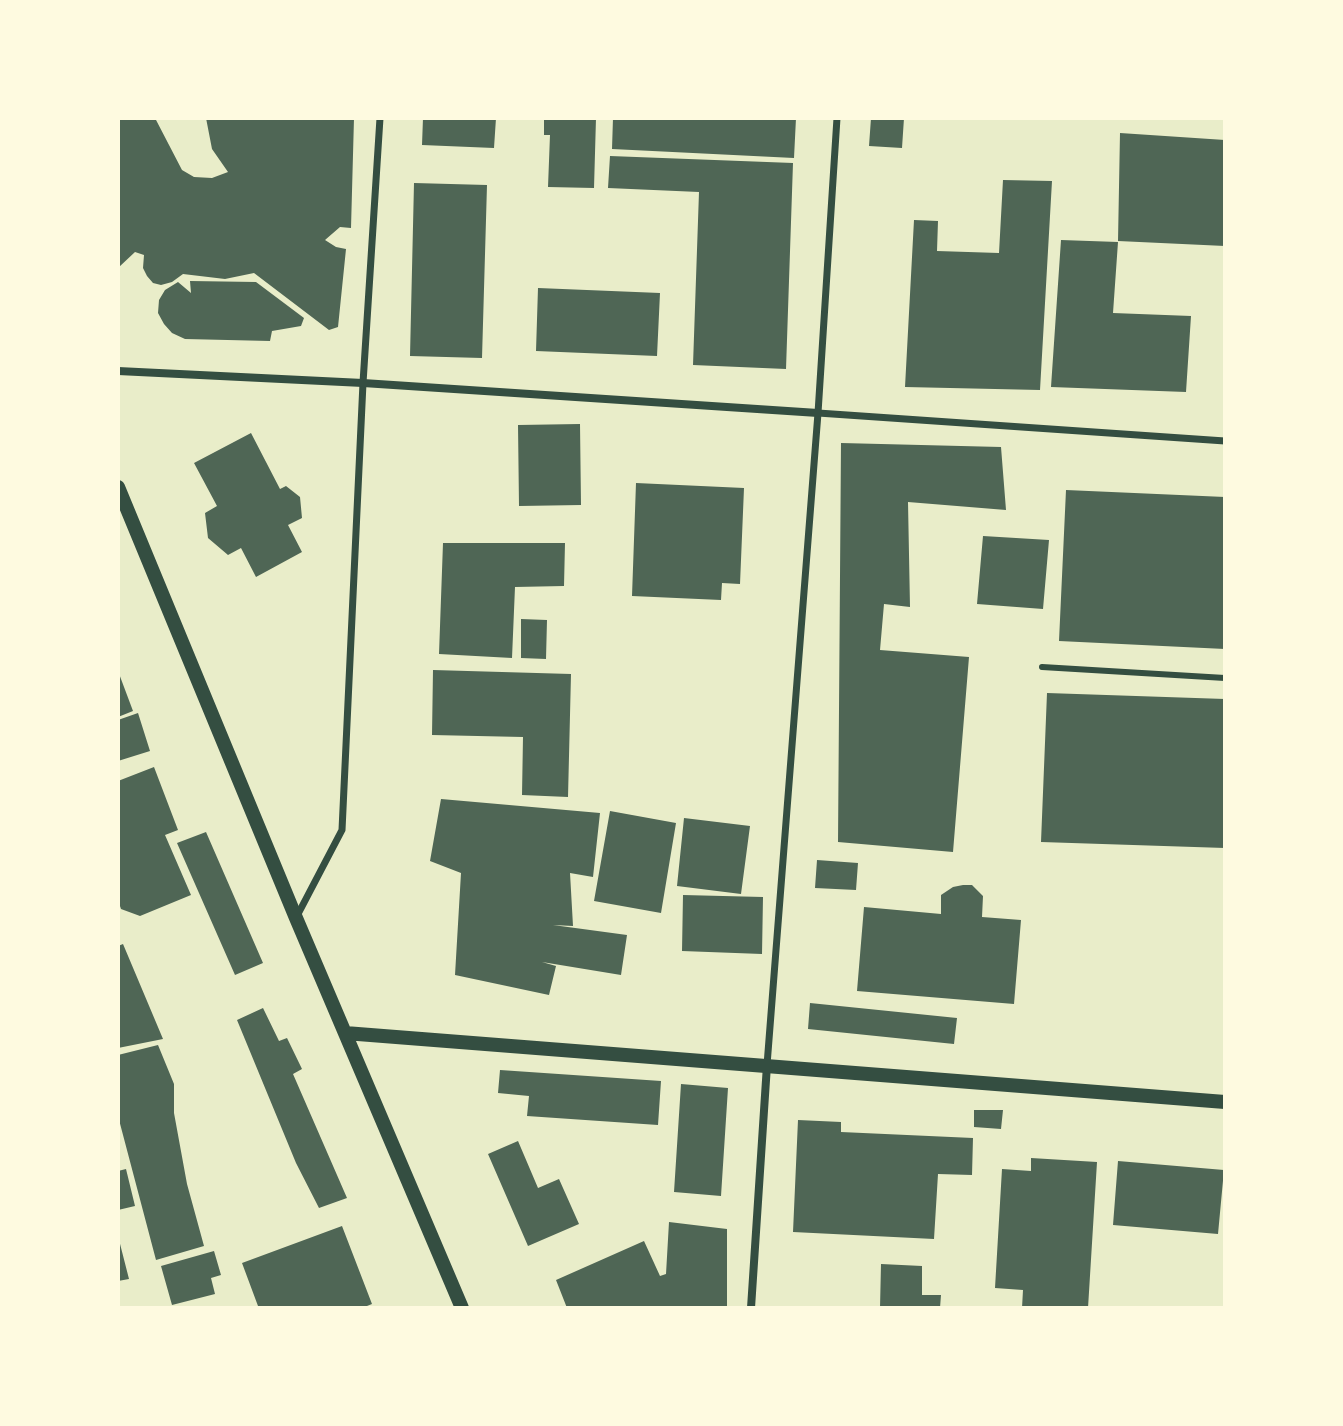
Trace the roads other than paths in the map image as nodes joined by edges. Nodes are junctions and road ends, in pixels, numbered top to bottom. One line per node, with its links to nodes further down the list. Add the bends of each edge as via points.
1 (380, 118): 4 (street)
2 (837, 118): 5 (street)
3 (118, 371): 4 (street)
4 (363, 383): 5 (street); 10 (street, via 342,830)
5 (818, 413): 6 (street); 12 (street)
6 (1225, 441)
7 (118, 487): 10 (street)
8 (1042, 667): 9 (lane)
9 (1225, 678)
10 (296, 918): 11 (street)
11 (345, 1033): 12 (street); 14 (street)
12 (767, 1065): 13 (street); 15 (street)
13 (1225, 1102)
14 (462, 1308)
15 (751, 1308)

